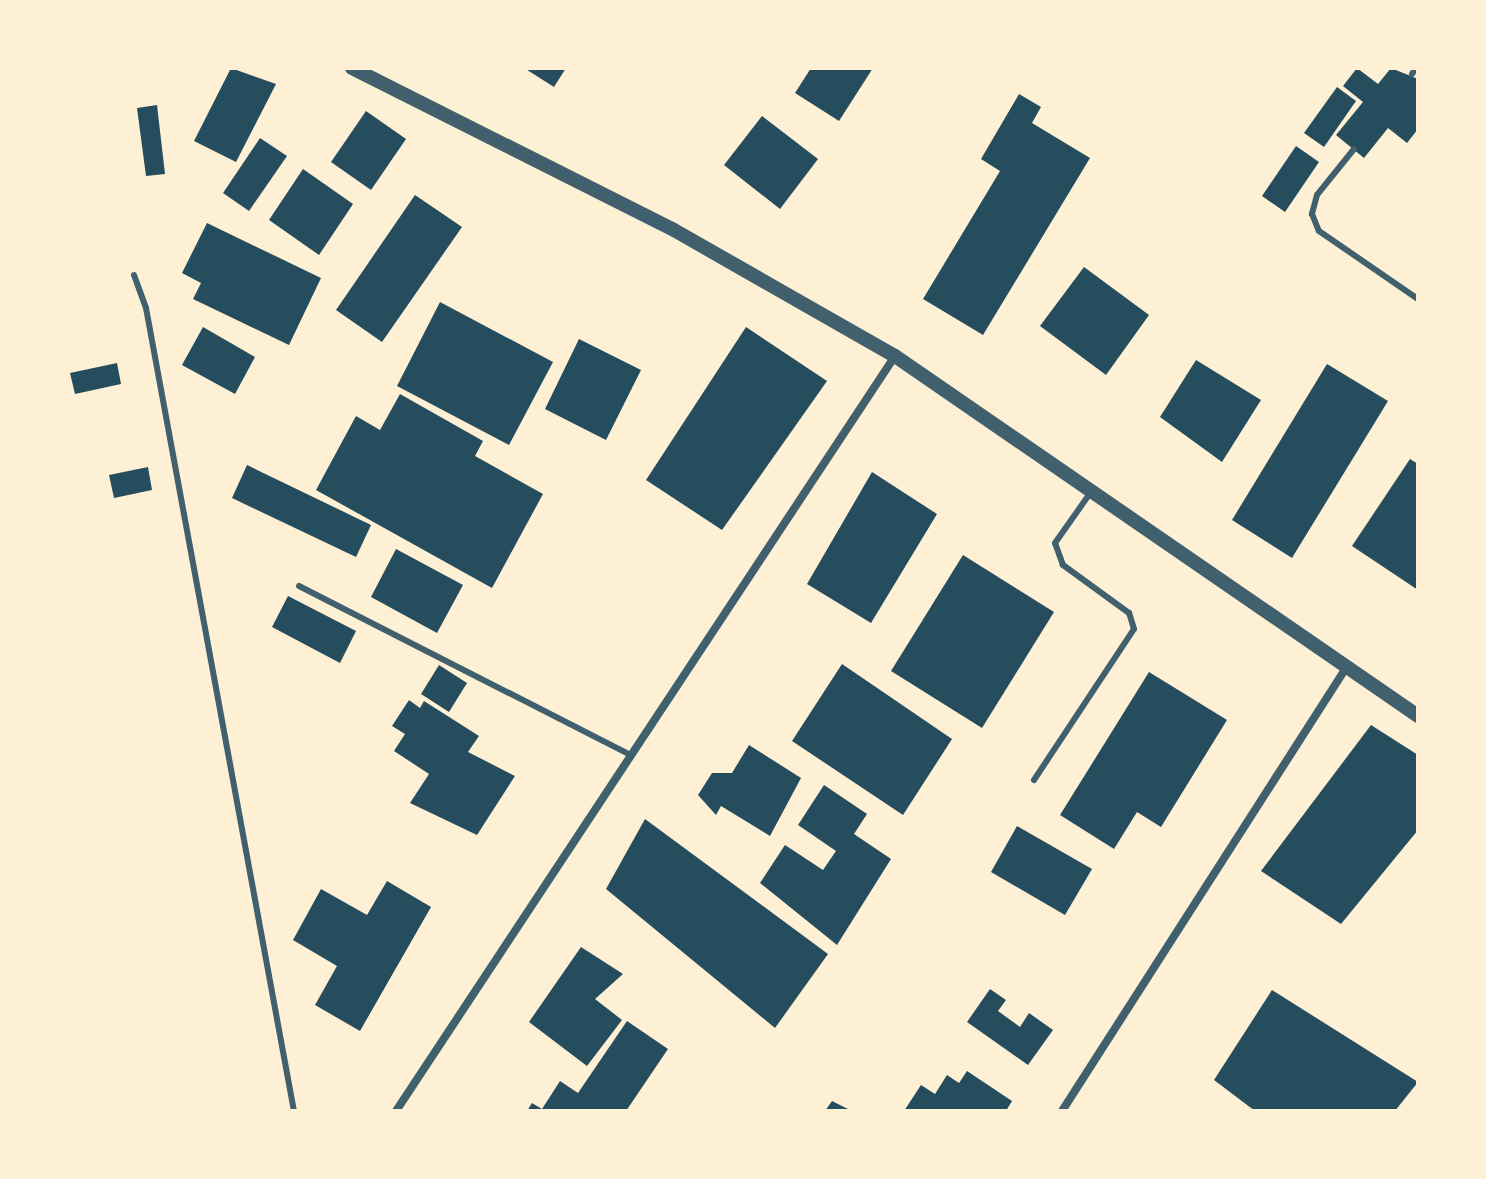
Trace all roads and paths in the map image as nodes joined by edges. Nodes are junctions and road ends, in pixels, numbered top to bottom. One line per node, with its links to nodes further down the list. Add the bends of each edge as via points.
1 (352, 68): 5 (street, via 674,230)
2 (1354, 149): 4 (lane, via 1317,195 1312,214 1319,231)
3 (134, 275): 12 (lane, via 146,308)
4 (1418, 299)
5 (895, 356): 6 (street); 10 (street)
6 (1091, 492): 8 (street); 11 (lane, via 1055,543 1063,565 1129,613 1134,629)
7 (299, 586): 10 (lane)
8 (1346, 668): 9 (street); 14 (street)
9 (1418, 716)
10 (631, 755): 13 (street)
11 (1034, 780)
12 (294, 1111)
13 (396, 1111)
14 (1062, 1111)

